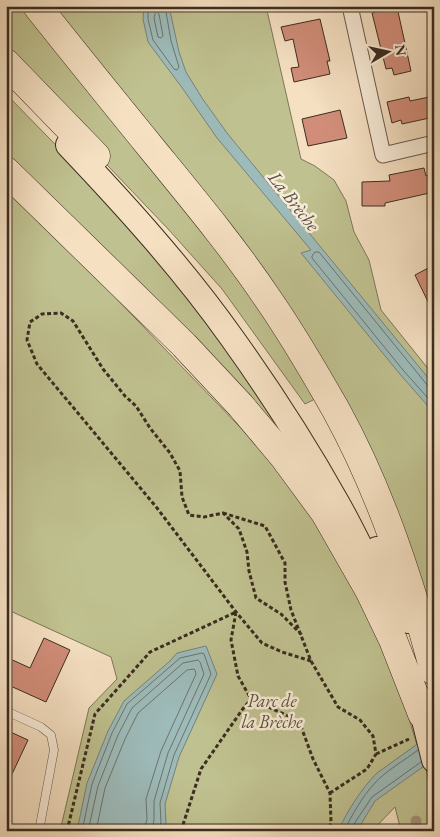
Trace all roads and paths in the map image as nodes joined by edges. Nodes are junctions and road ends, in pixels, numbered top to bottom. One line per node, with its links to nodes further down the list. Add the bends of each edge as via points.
1 (36, 6): 13 (highway, via 216,227 304,355 336,411 384,514 413,594)
2 (350, 6): 5 (street, via 383,154)
3 (6, 63): 7 (highway)
4 (6, 81): 6 (highway)
5 (434, 143)
6 (68, 145): 16 (main road, via 127,208 196,290 300,440 380,585 405,648)
7 (96, 156): 16 (main road, via 219,295 306,418 354,504 405,610 416,640)
8 (6, 171): 16 (highway, via 184,345 283,456 325,513 370,590)
9 (223, 513): 10 (path, via 204,517 189,515 182,497 180,471 170,453 136,406 103,369 73,321 61,313 42,314 30,322 27,340 37,364 157,508); 11 (path, via 239,530 256,598 282,614); 11 (path, via 265,526 285,563 291,610)
10 (236, 612): 12 (path, via 262,643); 14 (path, via 231,640 238,676); 21 (path, via 150,652 94,714)
11 (302, 635): 12 (path)
12 (311, 661): 17 (path, via 338,707 360,720 373,736)
13 (434, 671)
14 (251, 699): 19 (path, via 300,721); 22 (path, via 201,769)
15 (6, 710): 20 (lane, via 41,726 51,735 54,750)
16 (424, 719): 17 (path); 18 (main road)
17 (376, 754): 19 (path, via 367,769)
18 (434, 760)
19 (330, 793): 23 (path, via 331,824)
20 (40, 831)
21 (67, 831)
22 (181, 831)
23 (328, 831)

